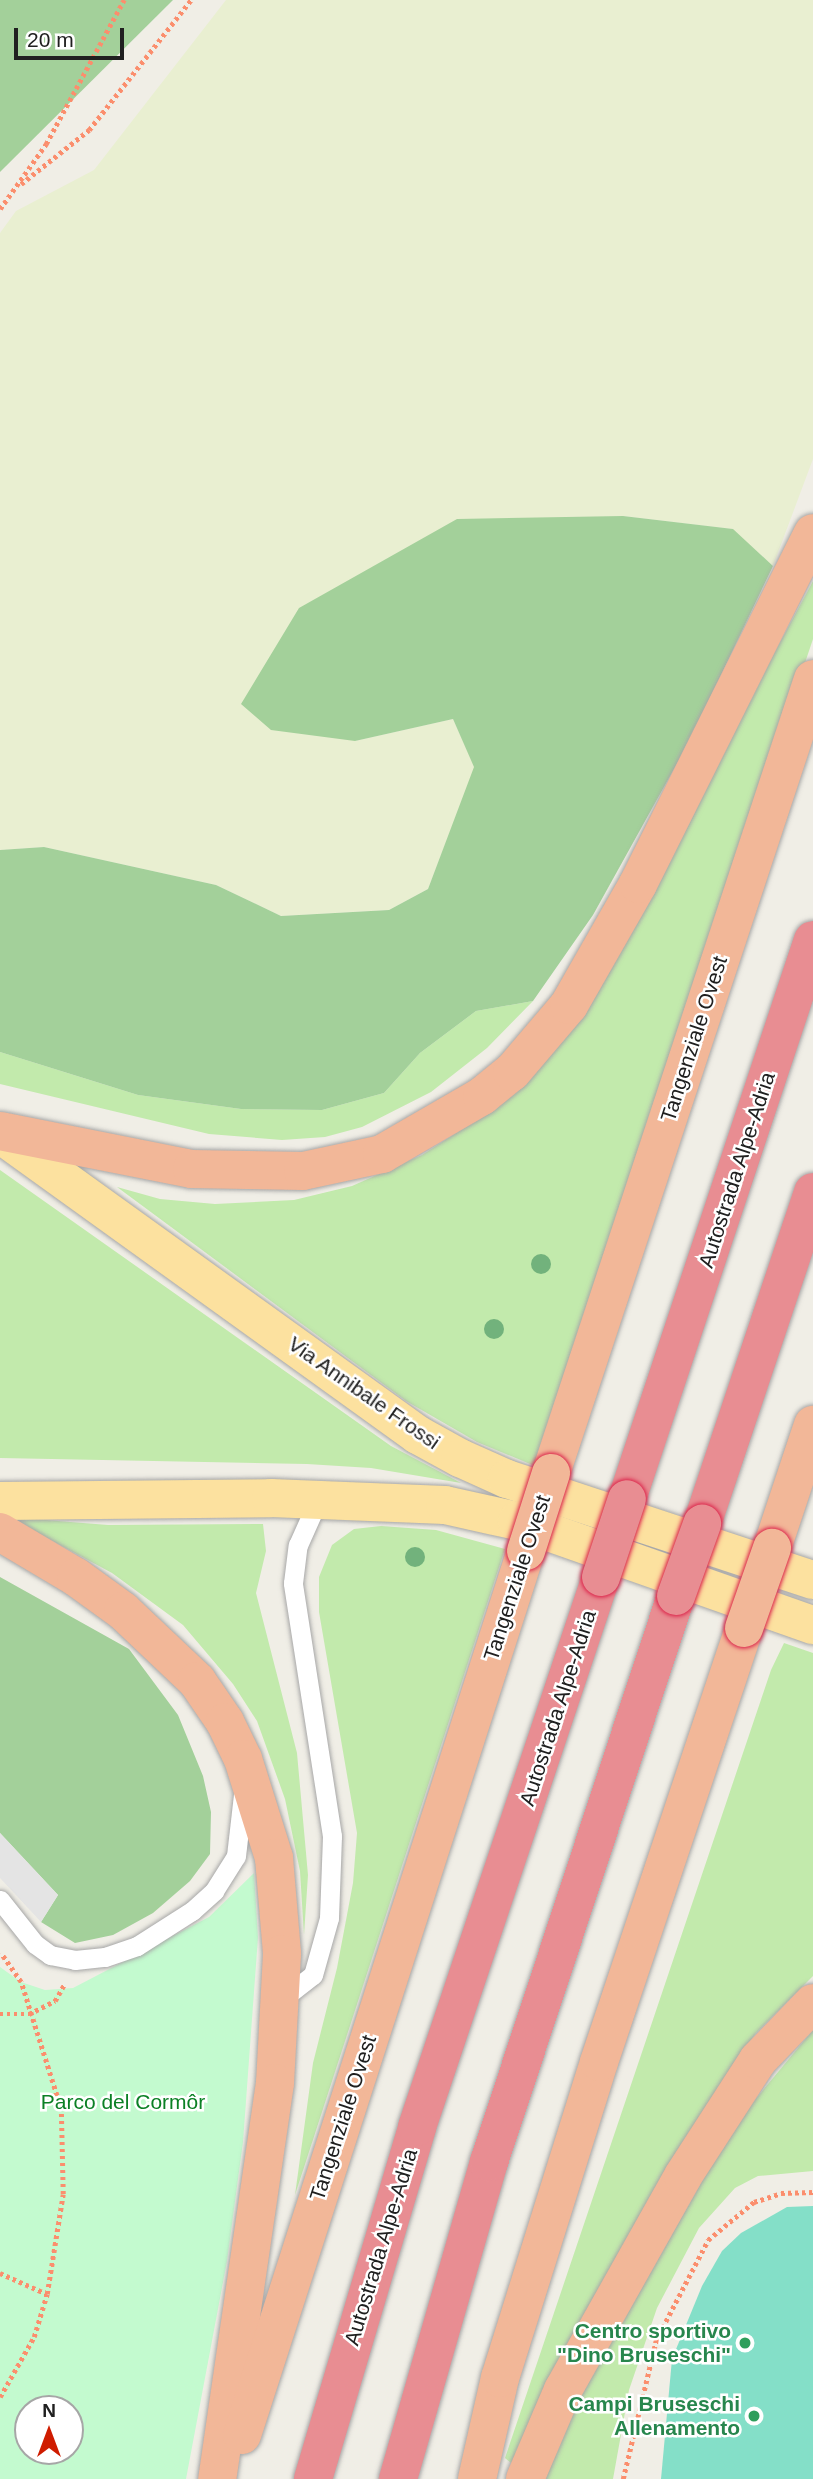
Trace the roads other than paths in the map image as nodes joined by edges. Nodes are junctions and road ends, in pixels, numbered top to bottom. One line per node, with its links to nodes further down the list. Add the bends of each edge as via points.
1 (813, 533): 4 (highway, via 638,884 569,1005 512,1072 482,1096 382,1154 303,1171 191,1169)
2 (813, 679): 17 (highway, Tangenziale Ovest, bridge, via 526,1551)
3 (813, 940): 18 (highway, Autostrada Alpe-Adria, bridge, via 416,2127)
4 (0, 1133): 10 (main road, Via Annibale Frossi, via 418,1434 460,1458 507,1479)
5 (813, 1192): 19 (highway, bridge, via 489,2162)
6 (813, 1425): 20 (highway, bridge, via 599,2062 500,2378)
7 (319, 1498): 8 (main road); 11 (main road, via 478,1510); 14 (lane, via 298,1545 293,1583 332,1836 329,1918 323,1954 313,1975)
8 (0, 1501)
9 (0, 1532): 12 (highway, via 76,1577 162,1646 197,1681)
10 (813, 1580)
11 (813, 1625)
12 (243, 1759): 13 (lane, via 236,1856 214,1891 192,1911 136,1946 105,1957 75,1960 50,1955 35,1944); 14 (highway, via 274,1858)
13 (0, 1900)
14 (282, 1999): 16 (highway, via 275,2083)
15 (813, 2004): 21 (highway, via 758,2060 683,2176 563,2390)
16 (217, 2479)
17 (229, 2479)
18 (313, 2479)
19 (398, 2479)
20 (477, 2479)
21 (525, 2479)

